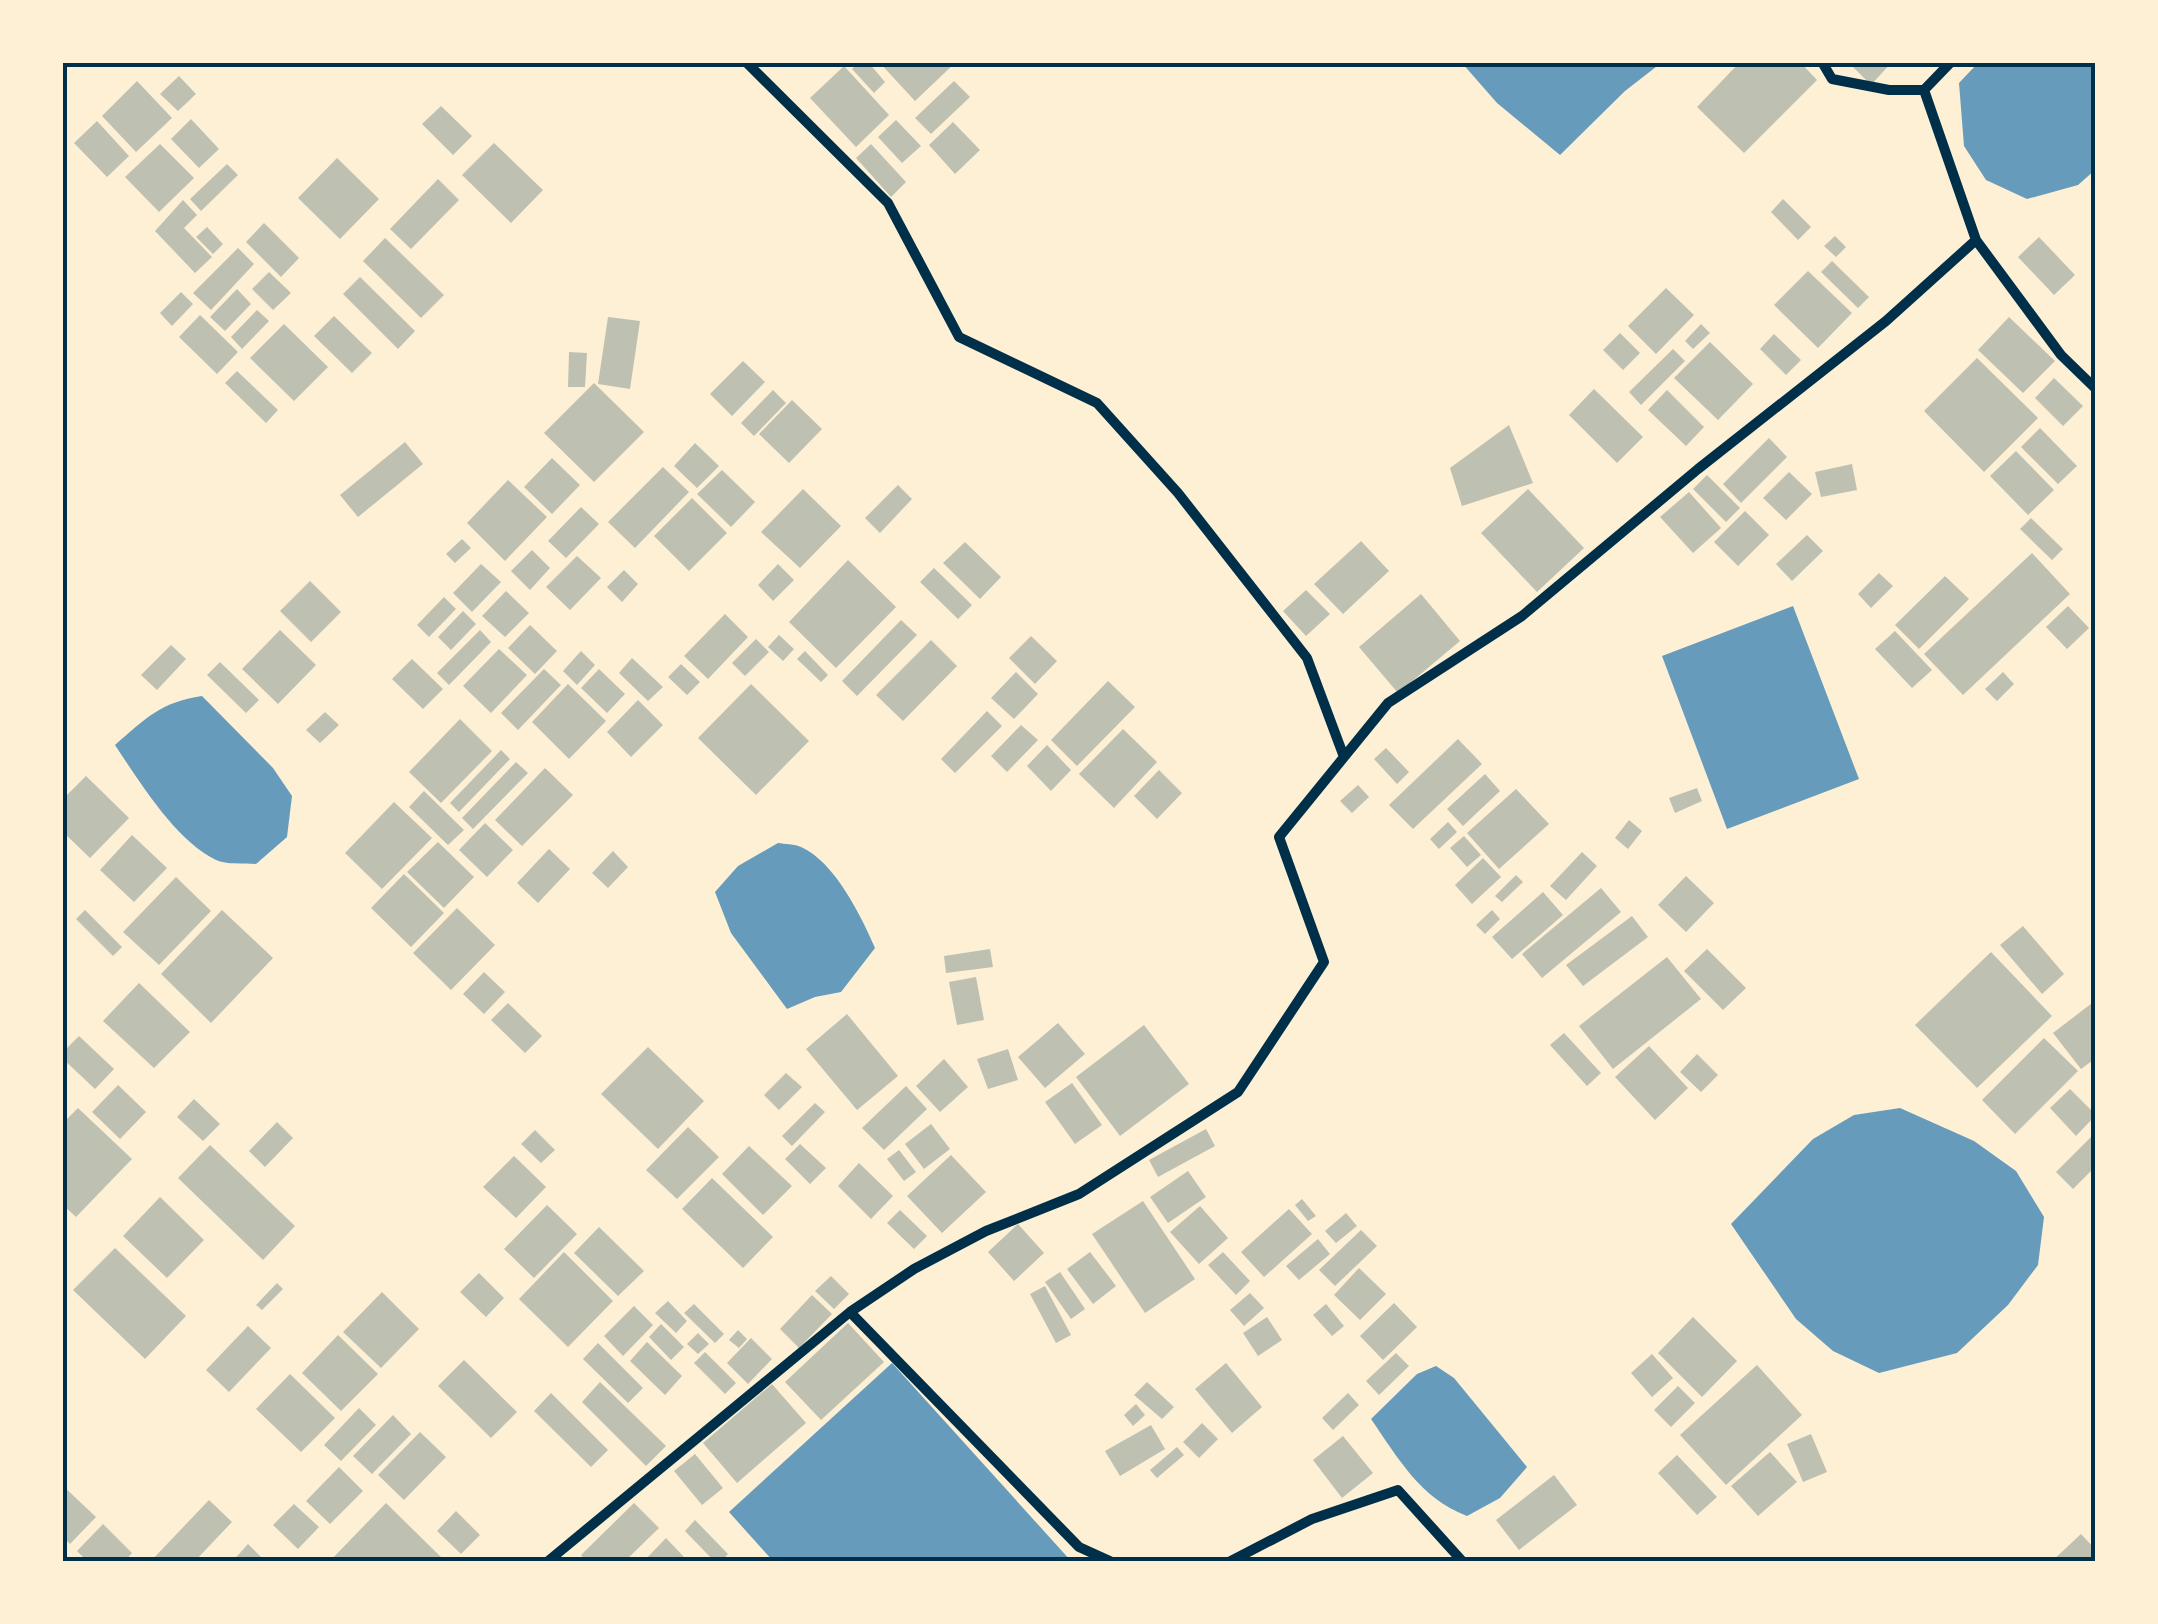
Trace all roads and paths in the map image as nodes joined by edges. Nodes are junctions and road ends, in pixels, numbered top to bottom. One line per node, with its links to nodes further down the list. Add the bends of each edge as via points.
1 (746, 62): 7 (street, via 888,203 959,337 1098,404 1178,493 1307,658)
2 (1822, 62): 4 (street, via 1832,79)
3 (1952, 62): 4 (street)
4 (1924, 90): 5 (street)
5 (1976, 240): 6 (street, via 2061,355); 7 (street, via 1522,616 1388,703)
6 (2096, 388)
7 (1344, 757): 8 (street, via 1279,837 1324,962 1238,1092 1078,1194 914,1269)
8 (850, 1312): 9 (street); 10 (street, via 1079,1547)
9 (547, 1562)
10 (1112, 1562)
11 (1230, 1562): 12 (street, via 1312,1520 1398,1490)
12 (1463, 1562)

